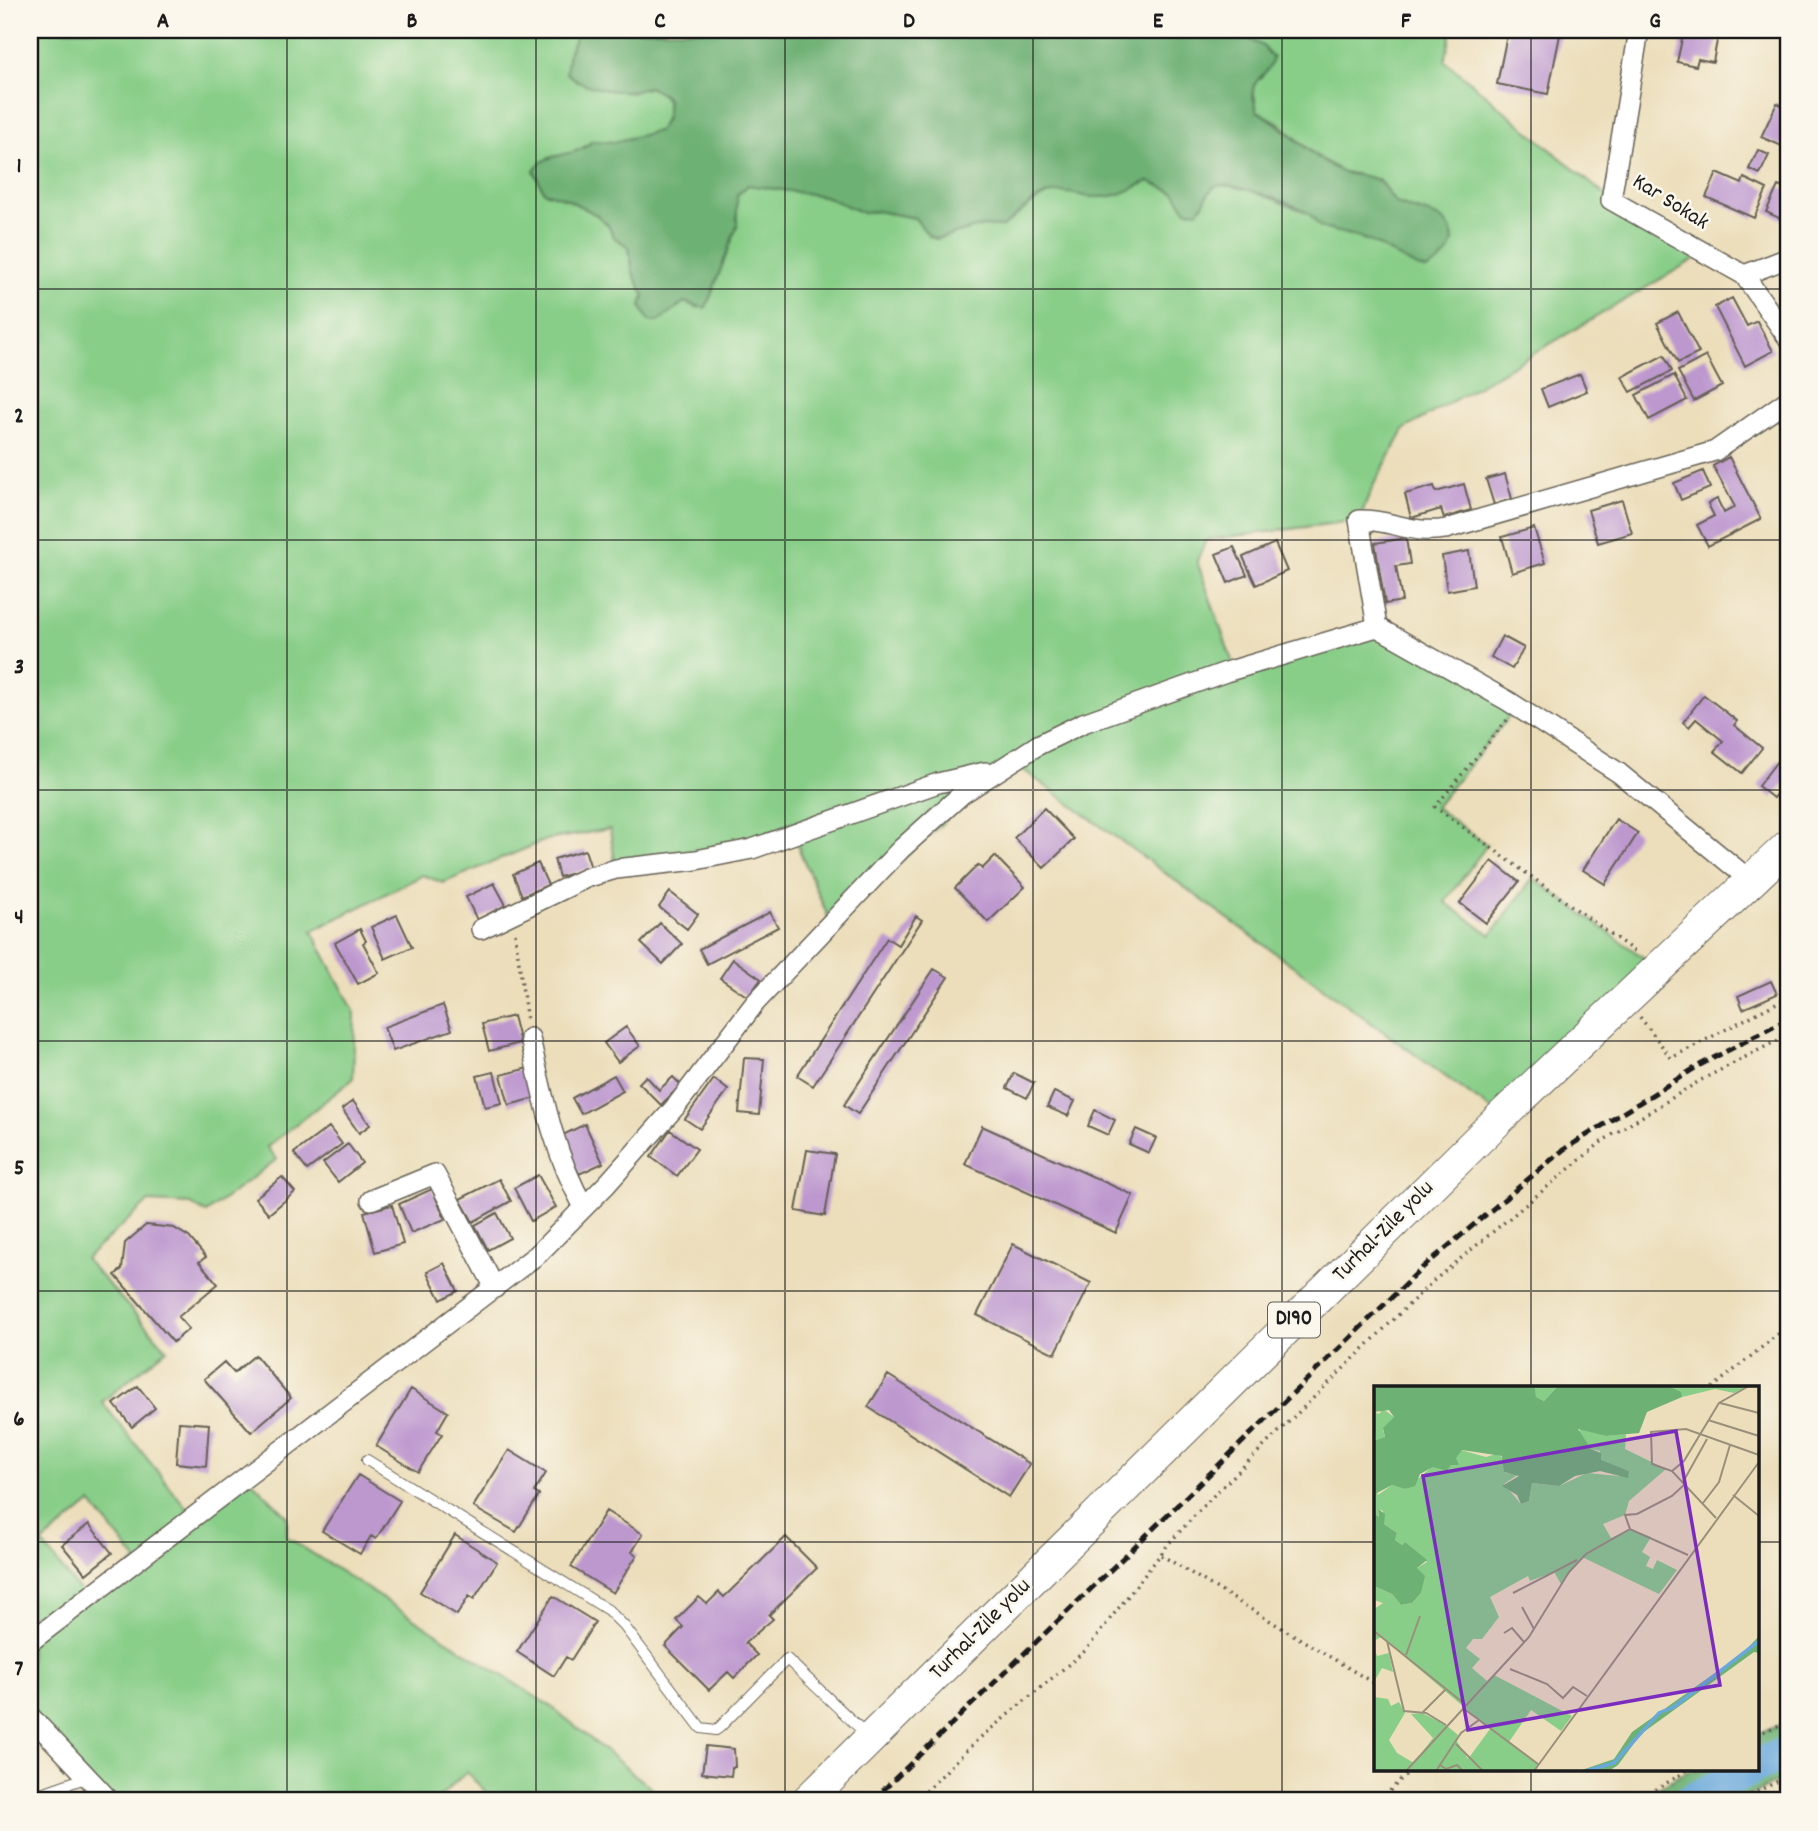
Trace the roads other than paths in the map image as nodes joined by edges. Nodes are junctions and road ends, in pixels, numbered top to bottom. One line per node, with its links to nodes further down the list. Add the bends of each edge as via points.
1 (1639, 30): 3 (street, Kar Sokak, via 1611,201)
2 (1788, 258): 3 (street)
3 (1744, 275): 4 (street, Kar Sokak)
4 (1788, 338)
5 (1788, 400): 6 (street, via 1715,451 1459,526 1416,532 1359,520)
6 (1377, 627): 7 (street, via 1142,700 1083,723); 9 (street, via 1619,773)
7 (999, 768): 10 (street, via 938,783 752,849 617,869 554,891); 13 (street, via 928,823 755,1003 677,1104)
8 (1788, 846): 9 (main road, Turhal-Zile yolu / D190)
9 (1751, 881): 18 (main road, Turhal-Zile yolu / D190, via 1395,1220)
10 (481, 929)
11 (530, 1038): 13 (street, via 550,1129)
12 (371, 1200): 14 (street, via 435,1174)
13 (584, 1207): 14 (street, via 538,1254)
14 (495, 1288): 16 (street)
15 (367, 1460): 18 (lane, via 608,1610 701,1728 720,1727 787,1659)
16 (30, 1642)
17 (30, 1716): 19 (street)
18 (871, 1738): 22 (main road, Turhal-Zile yolu / D190)
19 (88, 1777): 20 (lane); 21 (street)
20 (30, 1797)
21 (110, 1801)
22 (807, 1801)

